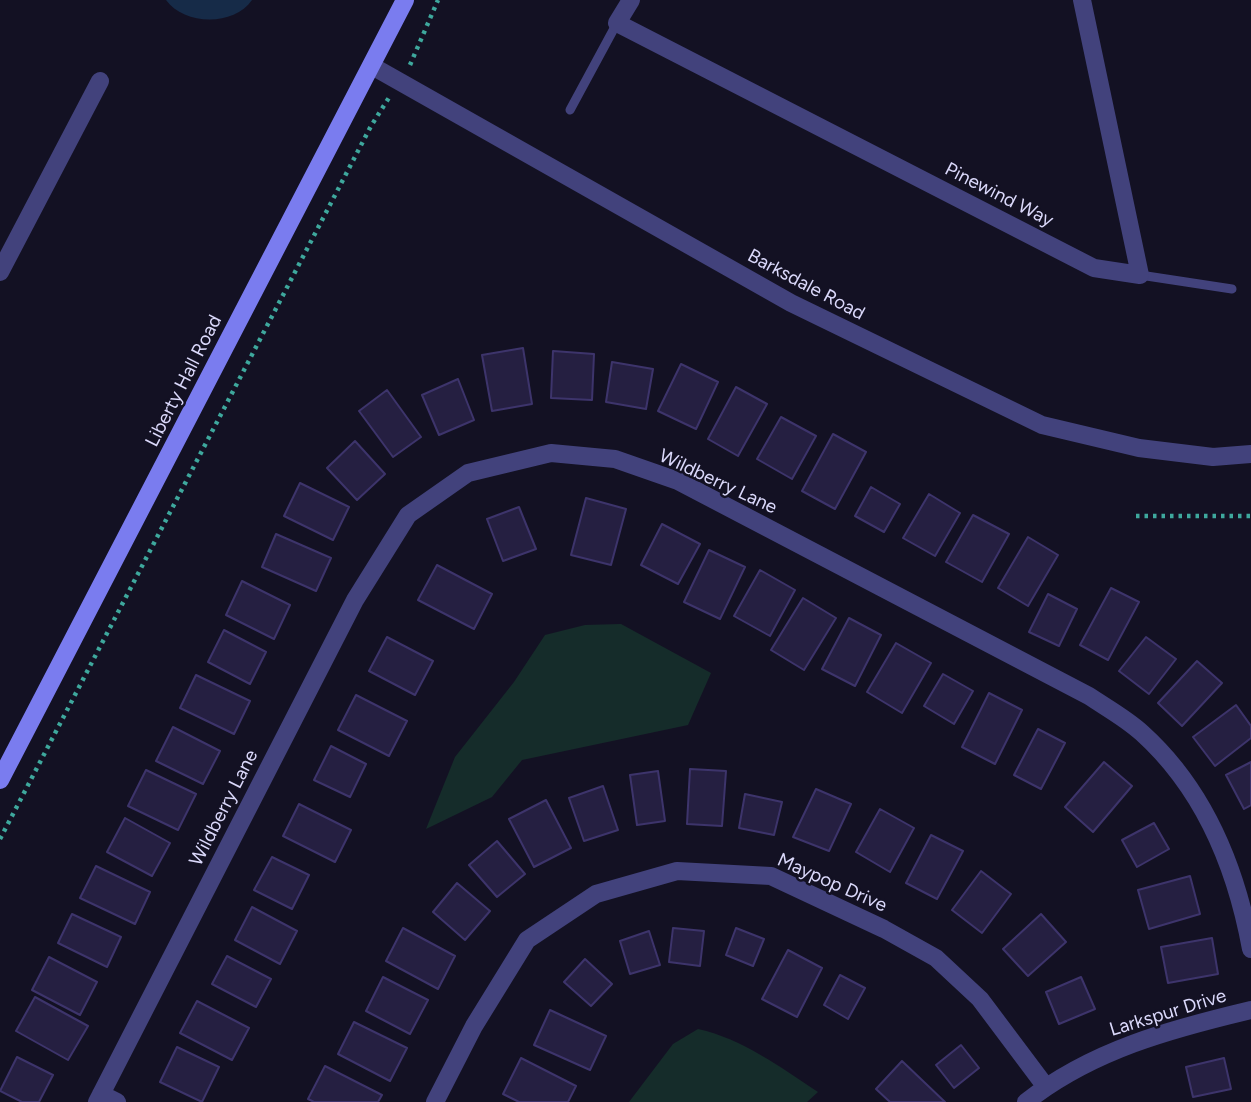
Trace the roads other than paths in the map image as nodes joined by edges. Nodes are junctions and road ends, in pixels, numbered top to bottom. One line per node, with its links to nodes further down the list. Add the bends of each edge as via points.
1 (405, 0): 5 (main road, Liberty Hall Road)
2 (631, 0): 4 (street)
3 (1082, 0): 9 (street)
4 (617, 23): 7 (lane); 9 (street, Pinewind Way, via 1094,268)
5 (372, 66): 11 (street, Barksdale Road, via 791,303 1041,425 1139,448 1213,457); 12 (main road, Liberty Hall Road)
6 (100, 81): 8 (street)
7 (570, 110)
8 (0, 272)
9 (1140, 275): 10 (lane)
10 (1232, 289)
11 (1251, 454)
12 (0, 780)
13 (1251, 950): 16 (street, Wildberry Lane, via 1233,869 1210,820 1178,771 1141,732 1089,696 678,481 615,459 551,453 468,472 408,515 355,600)
14 (1251, 1010): 15 (street, Larkspur Drive, via 1176,1028 1108,1052)
15 (1046, 1087): 17 (street, Maypop Drive, via 980,999 936,958 771,876 677,871 596,894 527,940 474,1026); 18 (street, Larkspur Drive)
16 (105, 1099)
17 (435, 1102)
18 (1026, 1102)

